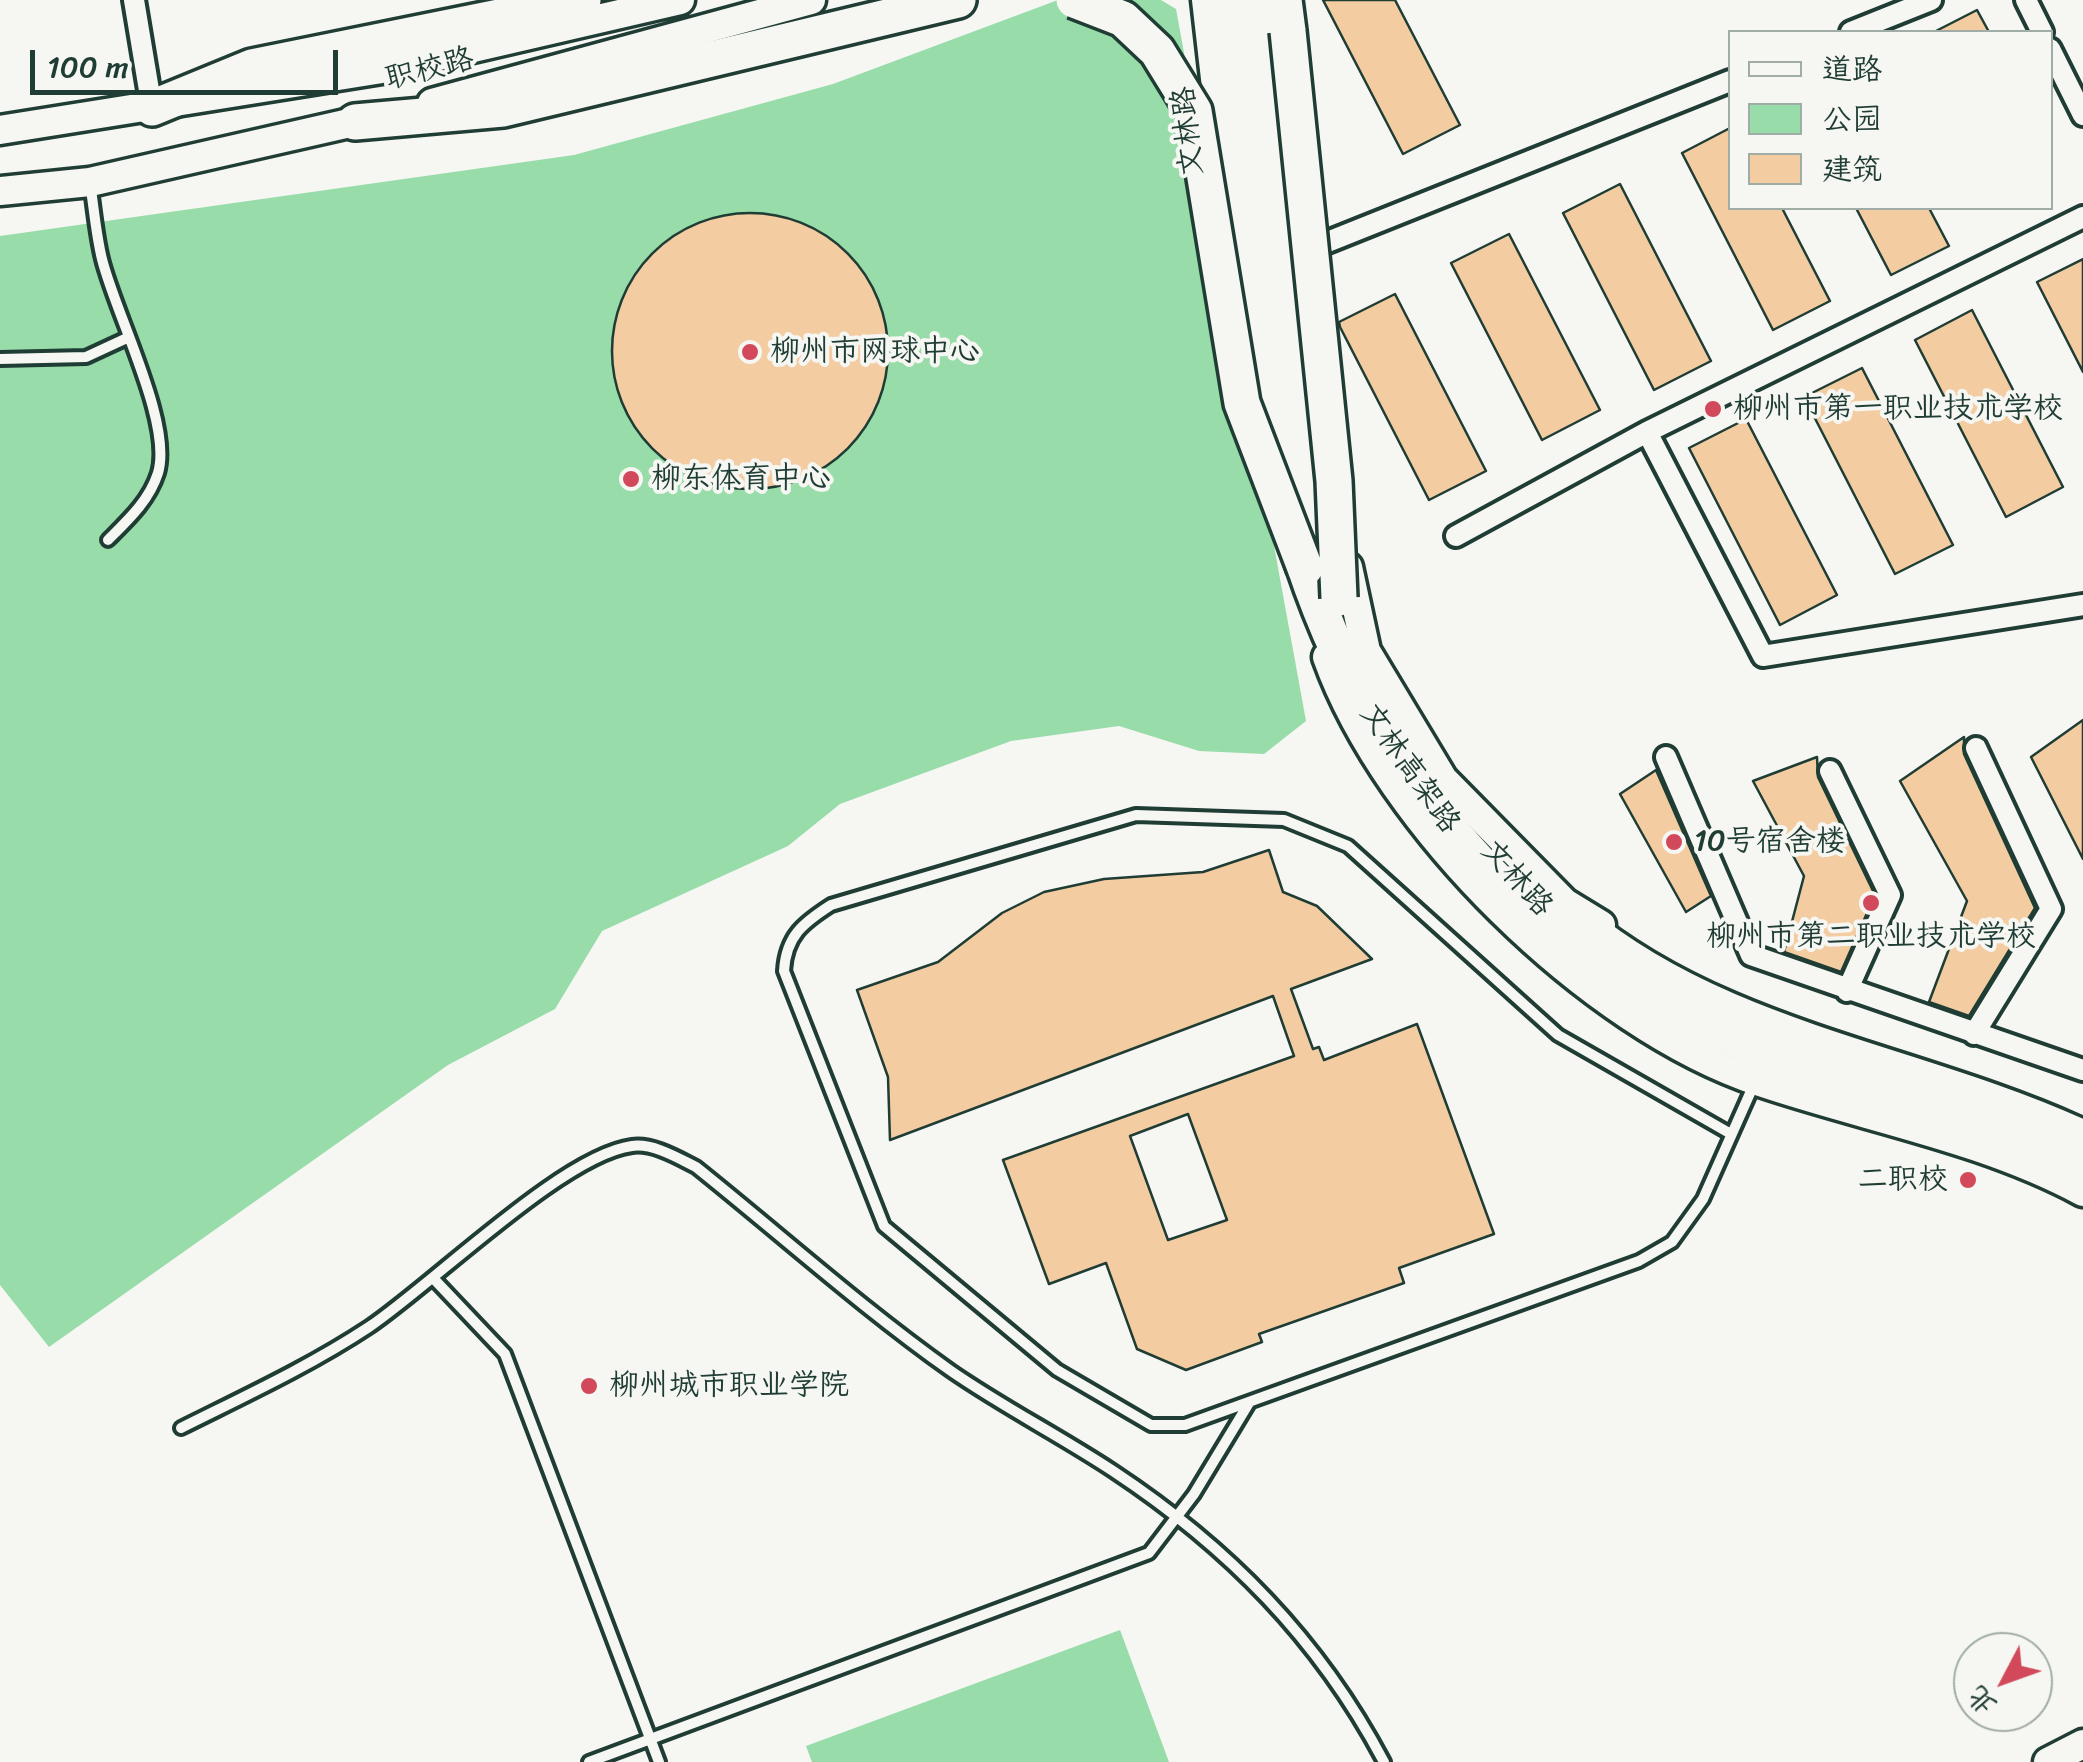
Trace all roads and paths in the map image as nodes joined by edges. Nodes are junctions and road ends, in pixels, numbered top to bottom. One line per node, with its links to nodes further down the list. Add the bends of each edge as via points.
1 (134, 0): 18 (street)
2 (583, 0): 18 (highway, via 252,66)
3 (680, 0): 18 (main road, 职校路, via 402,65)
4 (811, 0): 20 (main road, 职校路)
5 (958, 0): 20 (highway, via 503,109)
6 (1074, 0): 31 (highway, bridge, via 1123,19 1146,40 1194,111 1242,403)
7 (1206, 0): 40 (main road, 文林路, via 1255,436 1344,706 1421,822 1536,948 1668,1040)
8 (1226, 0): 31 (highway, 文林高架路, bridge, via 1264,401 1274,468)
9 (1252, 0): 32 (highway, 文林高架路, via 1285,361 1322,558)
10 (1263, 0): 25 (main road, 文林路)
11 (1284, 0): 32 (highway, bridge, via 1334,481)
12 (1932, 0): 14 (street)
13 (2026, 0): 15 (street)
14 (1855, 30)
15 (2041, 30)
16 (2053, 55): 19 (street)
17 (1728, 82): 25 (street)
18 (152, 108): 21 (main road, 职校路)
19 (2083, 116)
20 (355, 122): 22 (main road, 职校路)
21 (0, 130)
22 (90, 182): 23 (main road, 职校路); 26 (lane, via 102,258)
23 (0, 190)
24 (2083, 216): 28 (street)
25 (1294, 256): 42 (main road, 文林路, via 1306,373 1366,652 1443,778 1565,902 1735,1008)
26 (127, 338): 27 (lane, via 86,358); 30 (lane, via 161,448 142,506)
27 (0, 359)
28 (1647, 432): 29 (street); 33 (street, via 1763,656)
29 (1456, 536)
30 (108, 540)
31 (1305, 568): 43 (highway, 文林高架路, via 1361,705 1424,796 1480,866 1574,949 1705,1028 2010,1134)
32 (1339, 598): 42 (highway, 文林高架路, via 1359,654 1465,817 1595,936 1746,1019)
33 (2083, 605)
34 (1976, 748): 38 (street, via 2052,909)
35 (1666, 757): 37 (street, via 1750,956)
36 (1830, 770): 37 (street, via 1890,895)
37 (1847, 991): 38 (street)
38 (1974, 1034): 39 (street)
39 (2083, 1070)
40 (1755, 1081): 41 (lane); 44 (main road, 文林路, via 1930,1133 2051,1174)
41 (1731, 1134): 46 (lane, via 1696,1210 1672,1242 1639,1261); 46 (lane, via 1558,1035 1348,846 1284,820 1136,815 831,905 803,923 785,948 784,971 884,1226 1057,1370 1150,1425 1185,1425)
42 (2083, 1135)
43 (2083, 1168)
44 (2083, 1192)
45 (433, 1278): 47 (lane, via 301,1368); 48 (lane, via 596,1158 633,1145 664,1152 696,1167 956,1374); 49 (lane, via 506,1354)
46 (1249, 1402): 48 (lane)
47 (181, 1428)
48 (1178, 1517): 49 (lane, via 1149,1553); 53 (lane, via 1276,1603 1339,1686)
49 (651, 1739): 51 (lane); 52 (lane)
50 (2083, 1744): 54 (main road)
51 (588, 1762)
52 (660, 1762)
53 (1384, 1762)
54 (2048, 1762)

